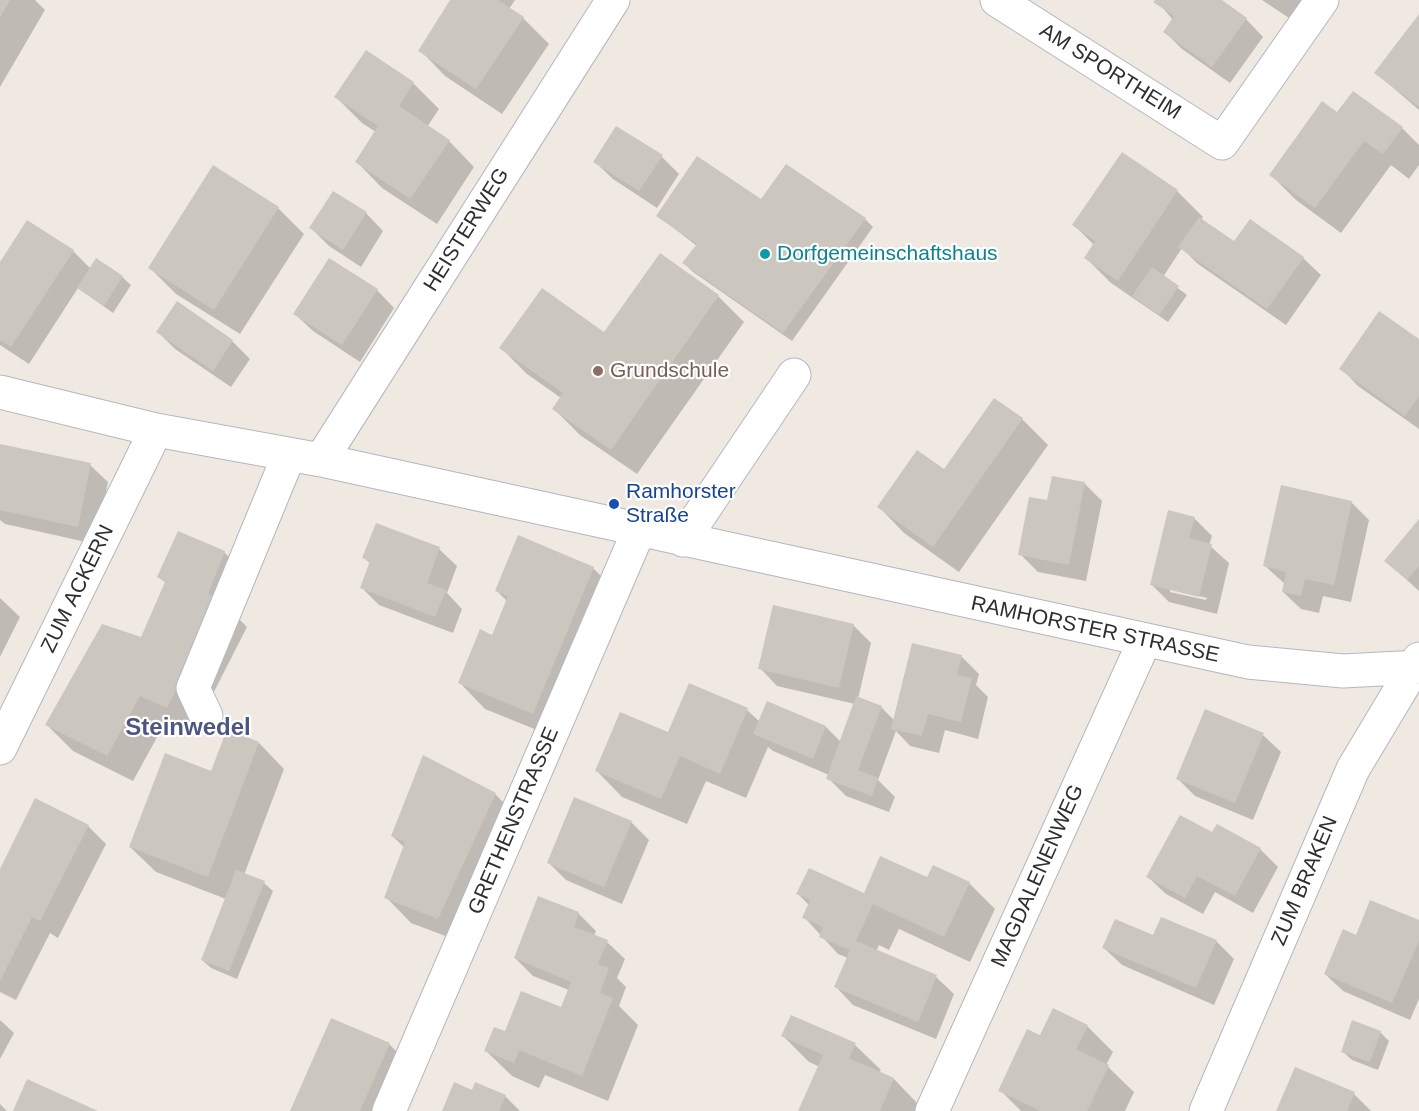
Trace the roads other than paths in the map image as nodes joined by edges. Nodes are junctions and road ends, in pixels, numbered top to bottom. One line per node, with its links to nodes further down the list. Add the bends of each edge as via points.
1 (613, 0): 8 (street, HEISTERWEG)
2 (997, 0): 3 (street, AM SPORTHEIM, via 1222,143)
3 (1322, 0)
4 (794, 375): 10 (street)
5 (0, 392): 6 (street, RAMHORSTER STRASSE)
6 (156, 430): 7 (street, RAMHORSTER STRASSE); 14 (street, ZUM ACKERN)
7 (289, 454): 8 (street, RAMHORSTER STRASSE); 13 (street, via 193,688)
8 (321, 460): 9 (street, RAMHORSTER STRASSE)
9 (639, 530): 10 (street, RAMHORSTER STRASSE); 15 (street, GRETHENSTRASSE)
10 (682, 540): 11 (street, RAMHORSTER STRASSE)
11 (1144, 642): 12 (street, RAMHORSTER STRASSE, via 1248,663 1343,671); 16 (street, MAGDALENENWEG)
12 (1417, 664): 17 (street, ZUM BRAKEN, via 1353,769)
13 (206, 716)
14 (0, 748)
15 (389, 1111)
16 (932, 1111)
17 (1206, 1111)

